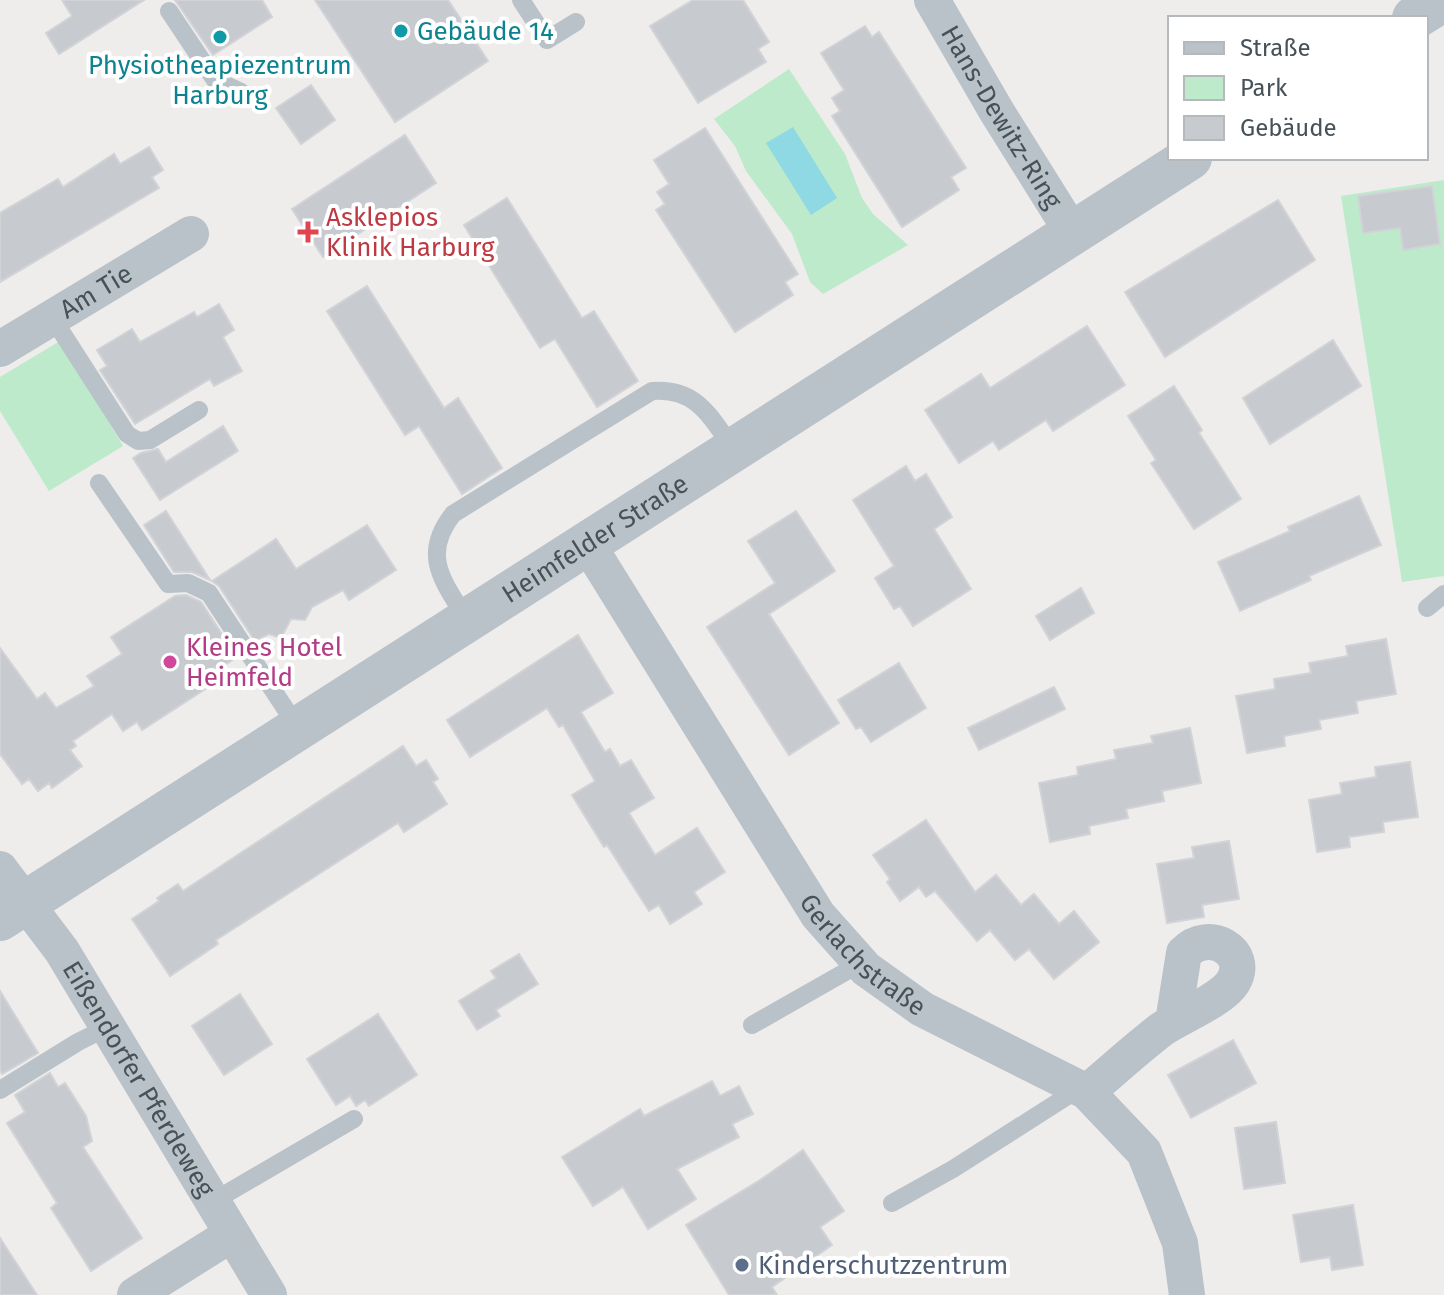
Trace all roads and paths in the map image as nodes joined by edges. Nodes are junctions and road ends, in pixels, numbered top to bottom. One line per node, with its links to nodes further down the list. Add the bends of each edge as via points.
1 (521, 0): 6 (lane, via 547,40)
2 (932, 0): 9 (street, Hans-Dewitz-Ring)
3 (1443, 0): 5 (street)
4 (169, 11): 7 (lane, via 215,80)
5 (1417, 16)
6 (576, 22)
7 (241, 92)
8 (1187, 160): 9 (street, Heimfelder Straße)
9 (1072, 232): 14 (street, Heimfelder Straße)
10 (191, 234): 11 (street, Am Tie)
11 (52, 317): 12 (street, Am Tie); 13 (lane, via 127,434 138,441 150,440)
12 (0, 349)
13 (199, 410)
14 (734, 450): 16 (street, Heimfelder Straße); 19 (lane, via 695,399 652,391 453,514 437,545 437,569)
15 (99, 483): 20 (lane, via 168,584 188,583 209,593)
16 (587, 543): 19 (street, Heimfelder Straße); 22 (street, Gerlachstraße, via 818,915)
17 (1444, 594): 18 (lane)
18 (1427, 608)
19 (467, 620): 20 (street, Heimfelder Straße)
20 (298, 728): 21 (street, Heimfelder Straße)
21 (8, 897): 25 (street, Eißendorfer Pferdeweg, via 62,951)
22 (861, 963): 24 (lane); 27 (street, Gerlachstraße, via 922,1009)
23 (1173, 1022): 27 (street)
24 (752, 1025)
25 (108, 1027): 26 (lane); 29 (street, Eißendorfer Pferdeweg)
26 (0, 1090)
27 (1083, 1090): 30 (lane); 34 (street, Gerlachstraße, via 1144,1152 1180,1243)
28 (354, 1119): 29 (lane)
29 (212, 1202): 31 (street, Eißendorfer Pferdeweg)
30 (892, 1203)
31 (232, 1234): 32 (street); 33 (street, Eißendorfer Pferdeweg)
32 (135, 1295)
33 (269, 1295)
34 (1187, 1295)

